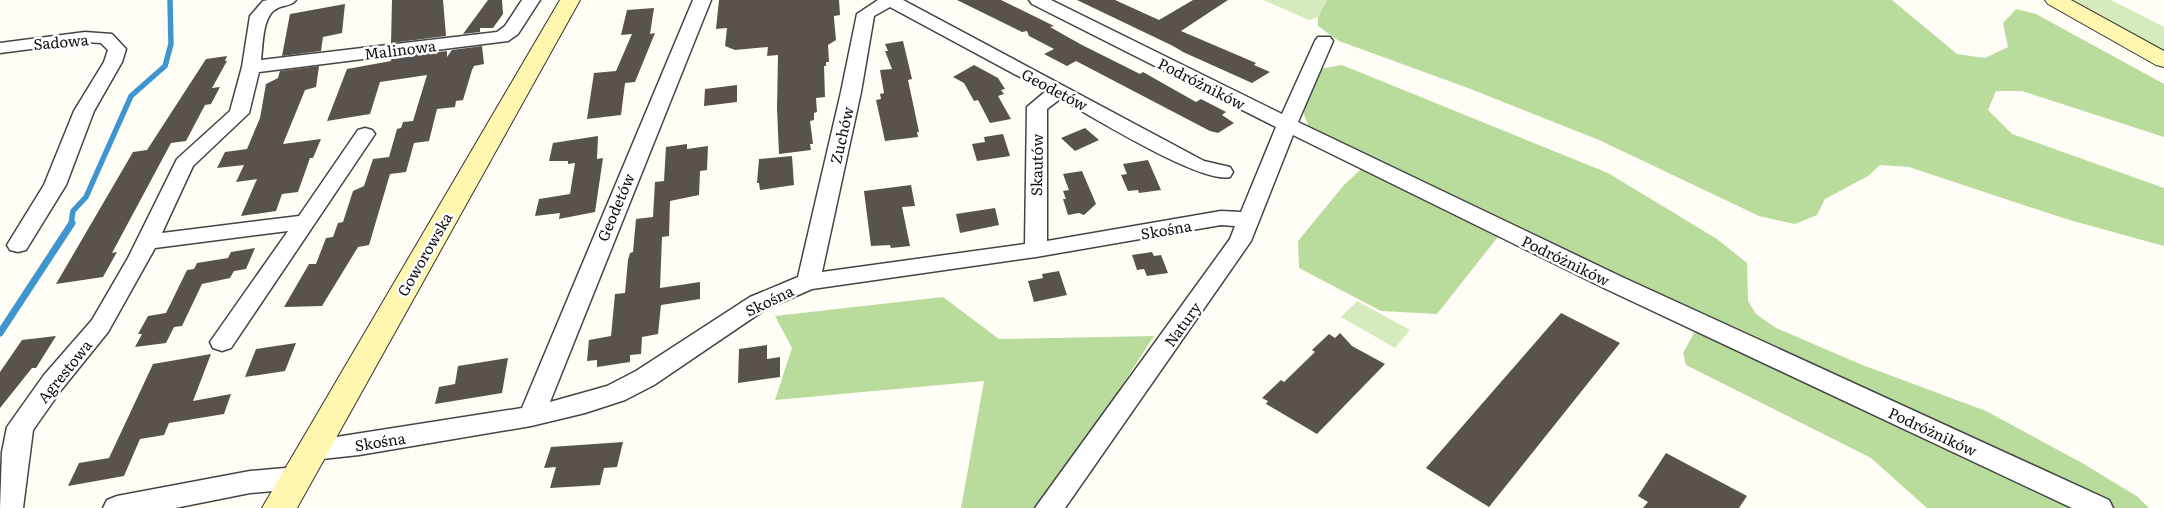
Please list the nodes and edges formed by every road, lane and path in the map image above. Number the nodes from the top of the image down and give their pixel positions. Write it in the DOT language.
graph roads {
  1 [pos="531,0"];
  2 [pos="570,0"];
  3 [pos="702,0"];
  4 [pos="890,0"];
  5 [pos="1038,0"];
  6 [pos="2055,0"];
  7 [pos="282,1"];
  8 [pos="1324,41"];
  9 [pos="0,48"];
  10 [pos="2161,58"];
  11 [pos="251,67"];
  12 [pos="1059,91"];
  13 [pos="1287,125"];
  14 [pos="365,134"];
  15 [pos="1223,172"];
  16 [pos="1247,220"];
  17 [pos="306,222"];
  18 [pos="147,242"];
  19 [pos="18,246"];
  20 [pos="1036,250"];
  21 [pos="808,282"];
  22 [pos="222,342"];
  23 [pos="531,416"];
  24 [pos="313,449"];
  25 [pos="296,478"];
  26 [pos="9,508"];
  27 [pos="117,508"];
  28 [pos="279,508"];
  29 [pos="1049,508"];
  30 [pos="2099,508"];
  1 -- 11 [label="street, Malinowa"];
  2 -- 24 [label="street, Goworowska"];
  3 -- 23 [label="street, Geodetów"];
  4 -- 12 [label="street, Geodetów"];
  4 -- 21 [label="street, Zuchów"];
  5 -- 13 [label="street, Podróżników"];
  6 -- 10 [label="street"];
  7 -- 11 [label="street, Agrestowa"];
  8 -- 13 [label="street, Natury"];
  9 -- 19 [label="street, Sadowa"];
  11 -- 18 [label="street, Agrestowa"];
  12 -- 15 [label="street, Geodetów"];
  12 -- 20 [label="street, Skautów"];
  13 -- 16 [label="street, Natury"];
  13 -- 30 [label="street, Podróżników"];
  14 -- 17 [label="street"];
  16 -- 20 [label="street, Skośna"];
  16 -- 29 [label="street, Natury"];
  17 -- 18 [label="street"];
  17 -- 22 [label="street"];
  18 -- 26 [label="street, Agrestowa"];
  20 -- 21 [label="street, Skośna"];
  21 -- 23 [label="street, Skośna"];
  23 -- 24 [label="street, Skośna"];
  24 -- 25 [label="street, Goworowska"];
  25 -- 27 [label="street"];
  25 -- 28 [label="street, Goworowska"];
}
